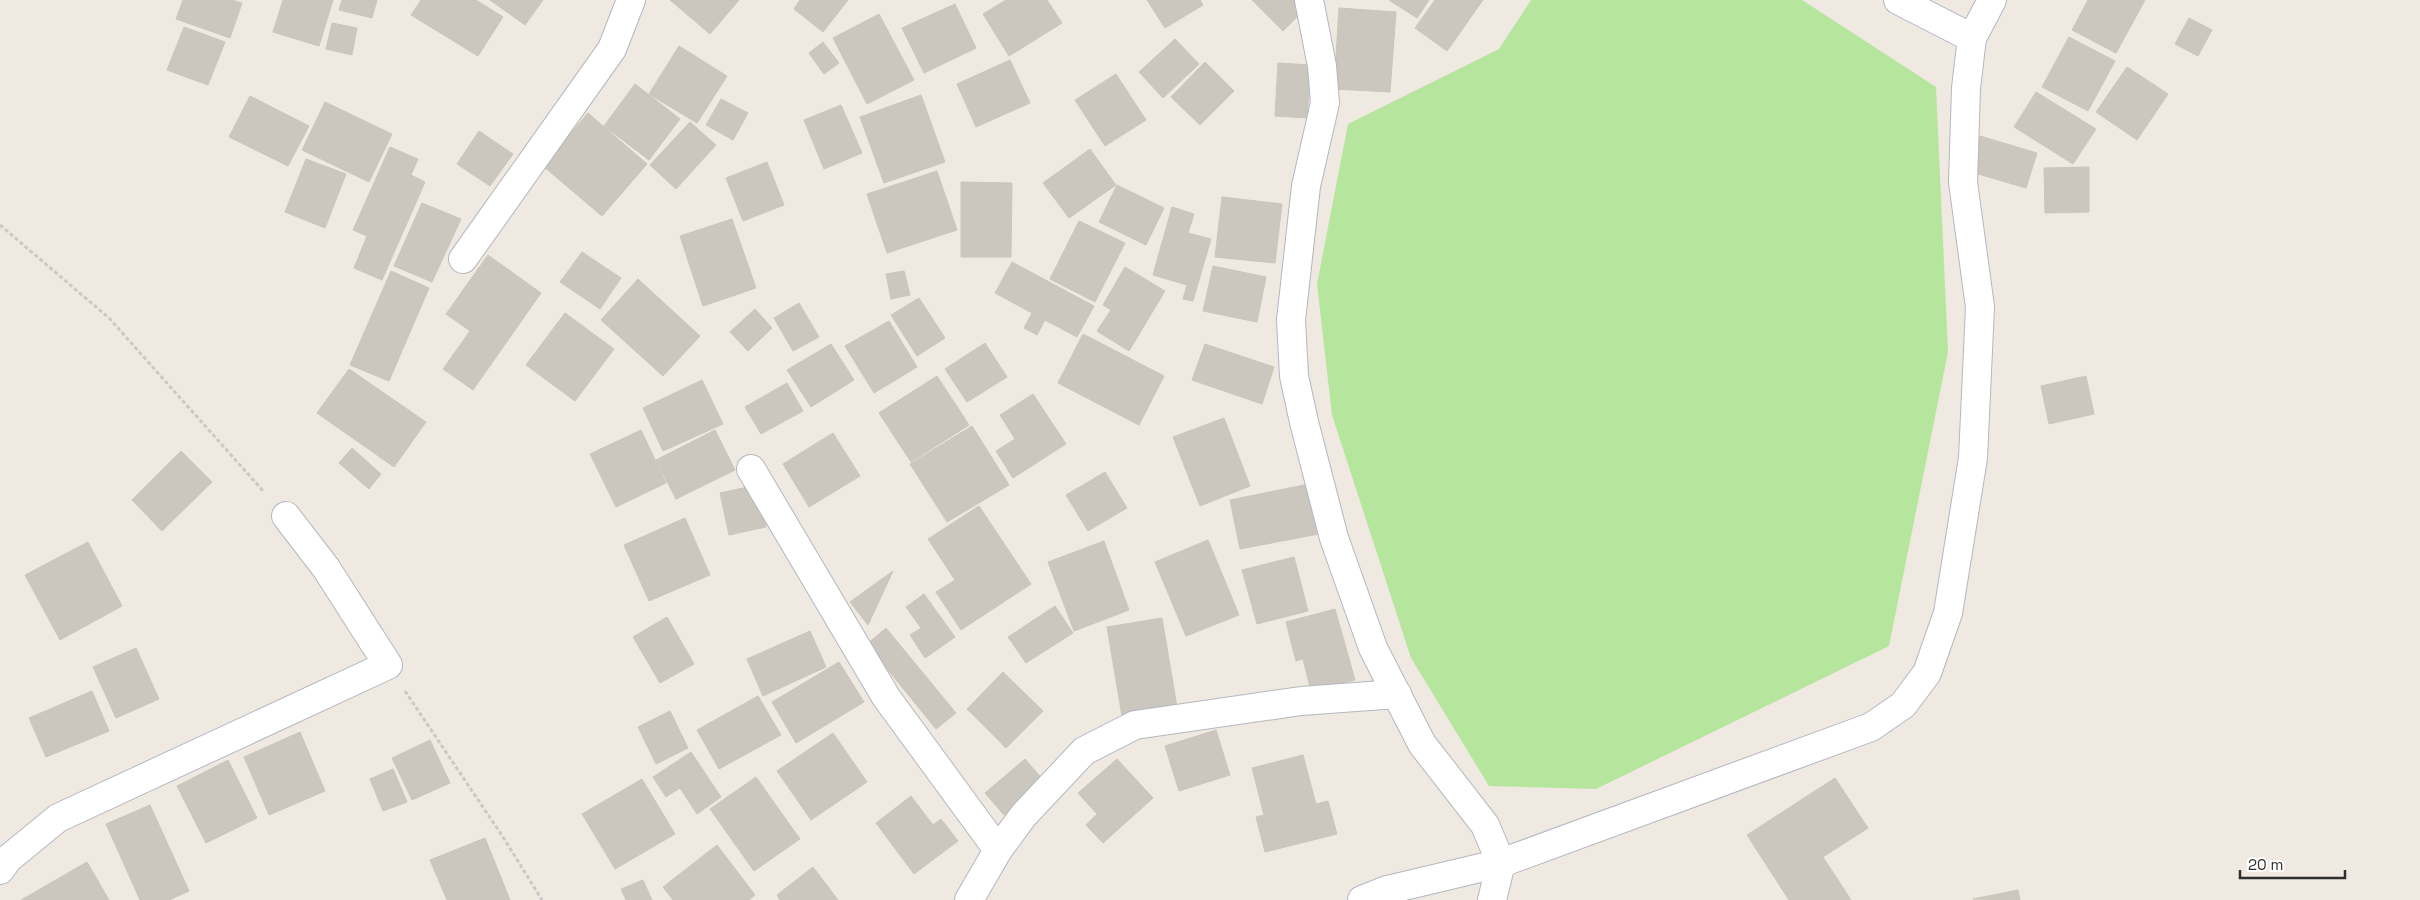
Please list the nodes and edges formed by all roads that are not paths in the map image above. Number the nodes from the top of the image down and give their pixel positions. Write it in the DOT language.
graph roads {
  1 [pos="631,0"];
  2 [pos="1309,0"];
  3 [pos="1898,0"];
  4 [pos="1992,0"];
  5 [pos="1972,38"];
  6 [pos="463,259"];
  7 [pos="751,469"];
  8 [pos="286,516"];
  9 [pos="1397,694"];
  10 [pos="998,850"];
  11 [pos="1501,863"];
  12 [pos="0,870"];
  13 [pos="969,900"];
  14 [pos="1362,900"];
  15 [pos="1492,900"];
  1 -- 6 [label="street"];
  2 -- 9 [label="street"];
  3 -- 5 [label="street"];
  4 -- 5 [label="street"];
  5 -- 11 [label="street"];
  7 -- 10 [label="street"];
  8 -- 12 [label="street"];
  9 -- 10 [label="street"];
  9 -- 11 [label="street"];
  10 -- 13 [label="street"];
  11 -- 14 [label="street"];
  11 -- 15 [label="street"];
}
